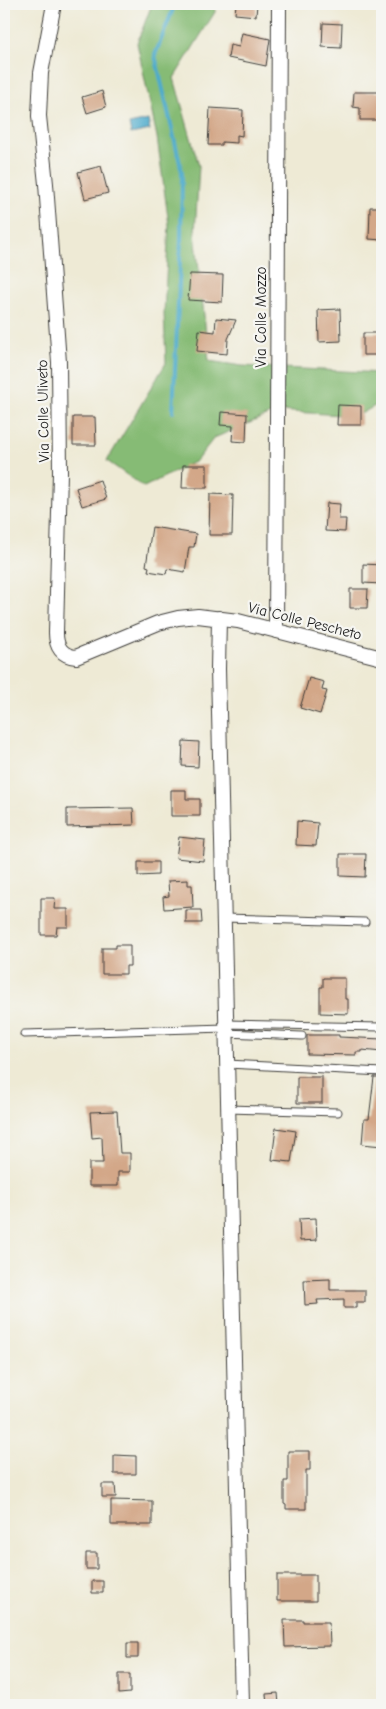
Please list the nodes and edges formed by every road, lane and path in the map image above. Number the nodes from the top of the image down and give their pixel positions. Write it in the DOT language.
graph roads {
  1 [pos="54,4"];
  2 [pos="279,4"];
  3 [pos="219,618"];
  4 [pos="276,631"];
  5 [pos="382,658"];
  6 [pos="223,918"];
  7 [pos="365,922"];
  8 [pos="382,1027"];
  9 [pos="226,1028"];
  10 [pos="24,1034"];
  11 [pos="302,1036"];
  12 [pos="227,1064"];
  13 [pos="382,1072"];
  14 [pos="228,1109"];
  15 [pos="338,1112"];
  16 [pos="242,1705"];
  1 -- 3 [label="street, Via Colle Uliveto"];
  2 -- 4 [label="street, Via Colle Mozzo"];
  3 -- 4 [label="street, Via Colle Pescheto"];
  3 -- 6 [label="street"];
  4 -- 5 [label="street, Via Colle Pescheto"];
  6 -- 7 [label="lane"];
  6 -- 9 [label="street"];
  8 -- 9 [label="lane"];
  9 -- 10 [label="lane"];
  9 -- 11 [label="lane"];
  9 -- 12 [label="street"];
  12 -- 13 [label="lane"];
  12 -- 14 [label="street"];
  14 -- 15 [label="lane"];
  14 -- 16 [label="street"];
}
